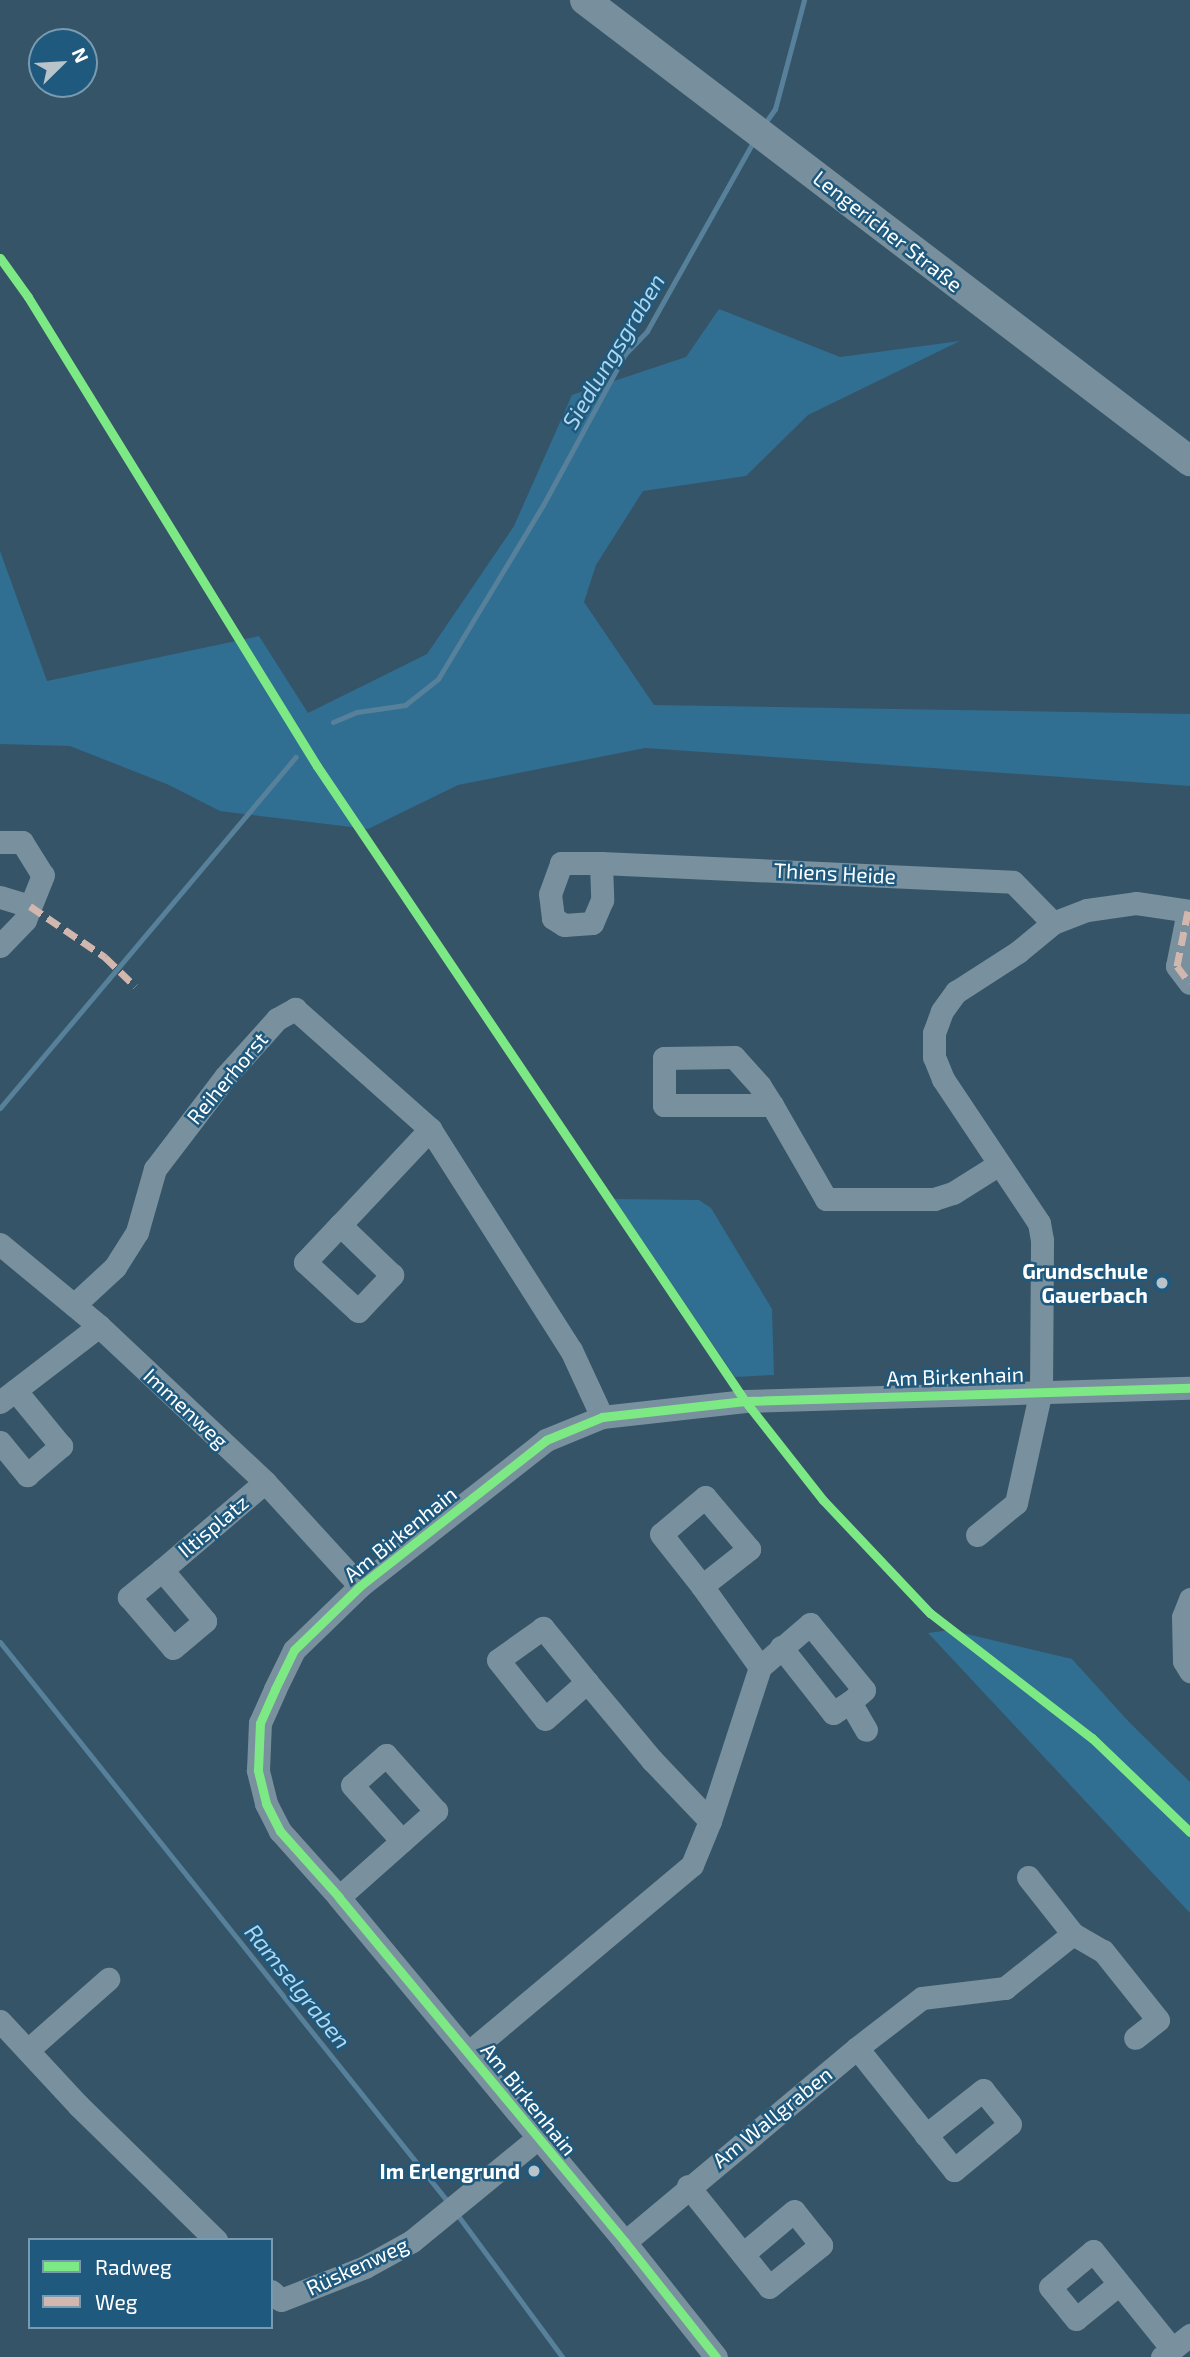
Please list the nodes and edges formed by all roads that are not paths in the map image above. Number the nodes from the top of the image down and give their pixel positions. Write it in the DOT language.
graph roads {
  1 [pos="585,0"];
  2 [pos="1190,461"];
  3 [pos="0,842"];
  4 [pos="601,863"];
  5 [pos="0,897"];
  6 [pos="30,906"];
  7 [pos="1189,911"];
  8 [pos="1053,923"];
  9 [pos="0,946"];
  10 [pos="1190,983"];
  11 [pos="772,1105"];
  12 [pos="430,1129"];
  13 [pos="999,1164"];
  14 [pos="340,1225"];
  15 [pos="0,1244"];
  16 [pos="74,1305"];
  17 [pos="99,1326"];
  18 [pos="1190,1388"];
  19 [pos="1041,1390"];
  20 [pos="7,1396"];
  21 [pos="602,1417"];
  22 [pos="0,1442"];
  23 [pos="265,1482"];
  24 [pos="976,1535"];
  25 [pos="162,1570"];
  26 [pos="360,1586"];
  27 [pos="702,1586"];
  28 [pos="1190,1599"];
  29 [pos="781,1647"];
  30 [pos="760,1667"];
  31 [pos="1190,1671"];
  32 [pos="587,1682"];
  33 [pos="850,1702"];
  34 [pos="866,1730"];
  35 [pos="710,1821"];
  36 [pos="402,1841"];
  37 [pos="1028,1877"];
  38 [pos="340,1897"];
  39 [pos="1073,1934"];
  40 [pos="108,1979"];
  41 [pos="0,2021"];
  42 [pos="1135,2038"];
  43 [pos="857,2048"];
  44 [pos="29,2049"];
  45 [pos="468,2053"];
  46 [pos="926,2135"];
  47 [pos="538,2138"];
  48 [pos="688,2186"];
  49 [pos="214,2238"];
  50 [pos="625,2242"];
  51 [pos="743,2254"];
  52 [pos="1119,2284"];
  53 [pos="273,2293"];
  54 [pos="1190,2334"];
  55 [pos="1167,2353"];
  56 [pos="716,2357"];
  1 -- 2 [label="main road, Lengericher Straße"];
  3 -- 6 [label="street"];
  4 -- 8 [label="street, Thiens Heide"];
  5 -- 6 [label="street"];
  6 -- 9 [label="street"];
  7 -- 8 [label="street"];
  7 -- 10 [label="street"];
  8 -- 13 [label="street"];
  11 -- 11 [label="street"];
  11 -- 13 [label="street"];
  12 -- 14 [label="street"];
  12 -- 16 [label="street, Reiherhorst"];
  12 -- 21 [label="street, Reiherhorst"];
  13 -- 19 [label="street"];
  15 -- 16 [label="street, Immenweg"];
  16 -- 17 [label="street, Immenweg"];
  17 -- 20 [label="street"];
  17 -- 23 [label="street, Immenweg"];
  18 -- 19 [label="street, Am Birkenhain"];
  19 -- 21 [label="street, Am Birkenhain"];
  19 -- 24 [label="street"];
  20 -- 22 [label="street"];
  21 -- 26 [label="street, Am Birkenhain"];
  23 -- 25 [label="street, Iltisplatz"];
  23 -- 26 [label="street, Immenweg"];
  26 -- 38 [label="street, Am Birkenhain"];
  27 -- 30 [label="street"];
  28 -- 31 [label="street"];
  29 -- 30 [label="street"];
  29 -- 33 [label="street"];
  29 -- 33 [label="street"];
  30 -- 35 [label="street"];
  32 -- 35 [label="street"];
  33 -- 34 [label="street"];
  35 -- 45 [label="street"];
  36 -- 38 [label="street"];
  37 -- 39 [label="street"];
  38 -- 45 [label="street, Am Birkenhain"];
  39 -- 42 [label="street"];
  39 -- 43 [label="street, Am Wallgraben"];
  40 -- 44 [label="street"];
  41 -- 44 [label="street"];
  43 -- 46 [label="street"];
  43 -- 48 [label="street, Am Wallgraben"];
  44 -- 49 [label="street"];
  45 -- 47 [label="street, Am Birkenhain"];
  47 -- 50 [label="street, Am Birkenhain"];
  47 -- 53 [label="street, Rüskenweg"];
  48 -- 50 [label="street, Am Wallgraben"];
  48 -- 51 [label="street"];
  50 -- 56 [label="street, Am Birkenhain"];
  52 -- 55 [label="street"];
  54 -- 55 [label="street"];
}
